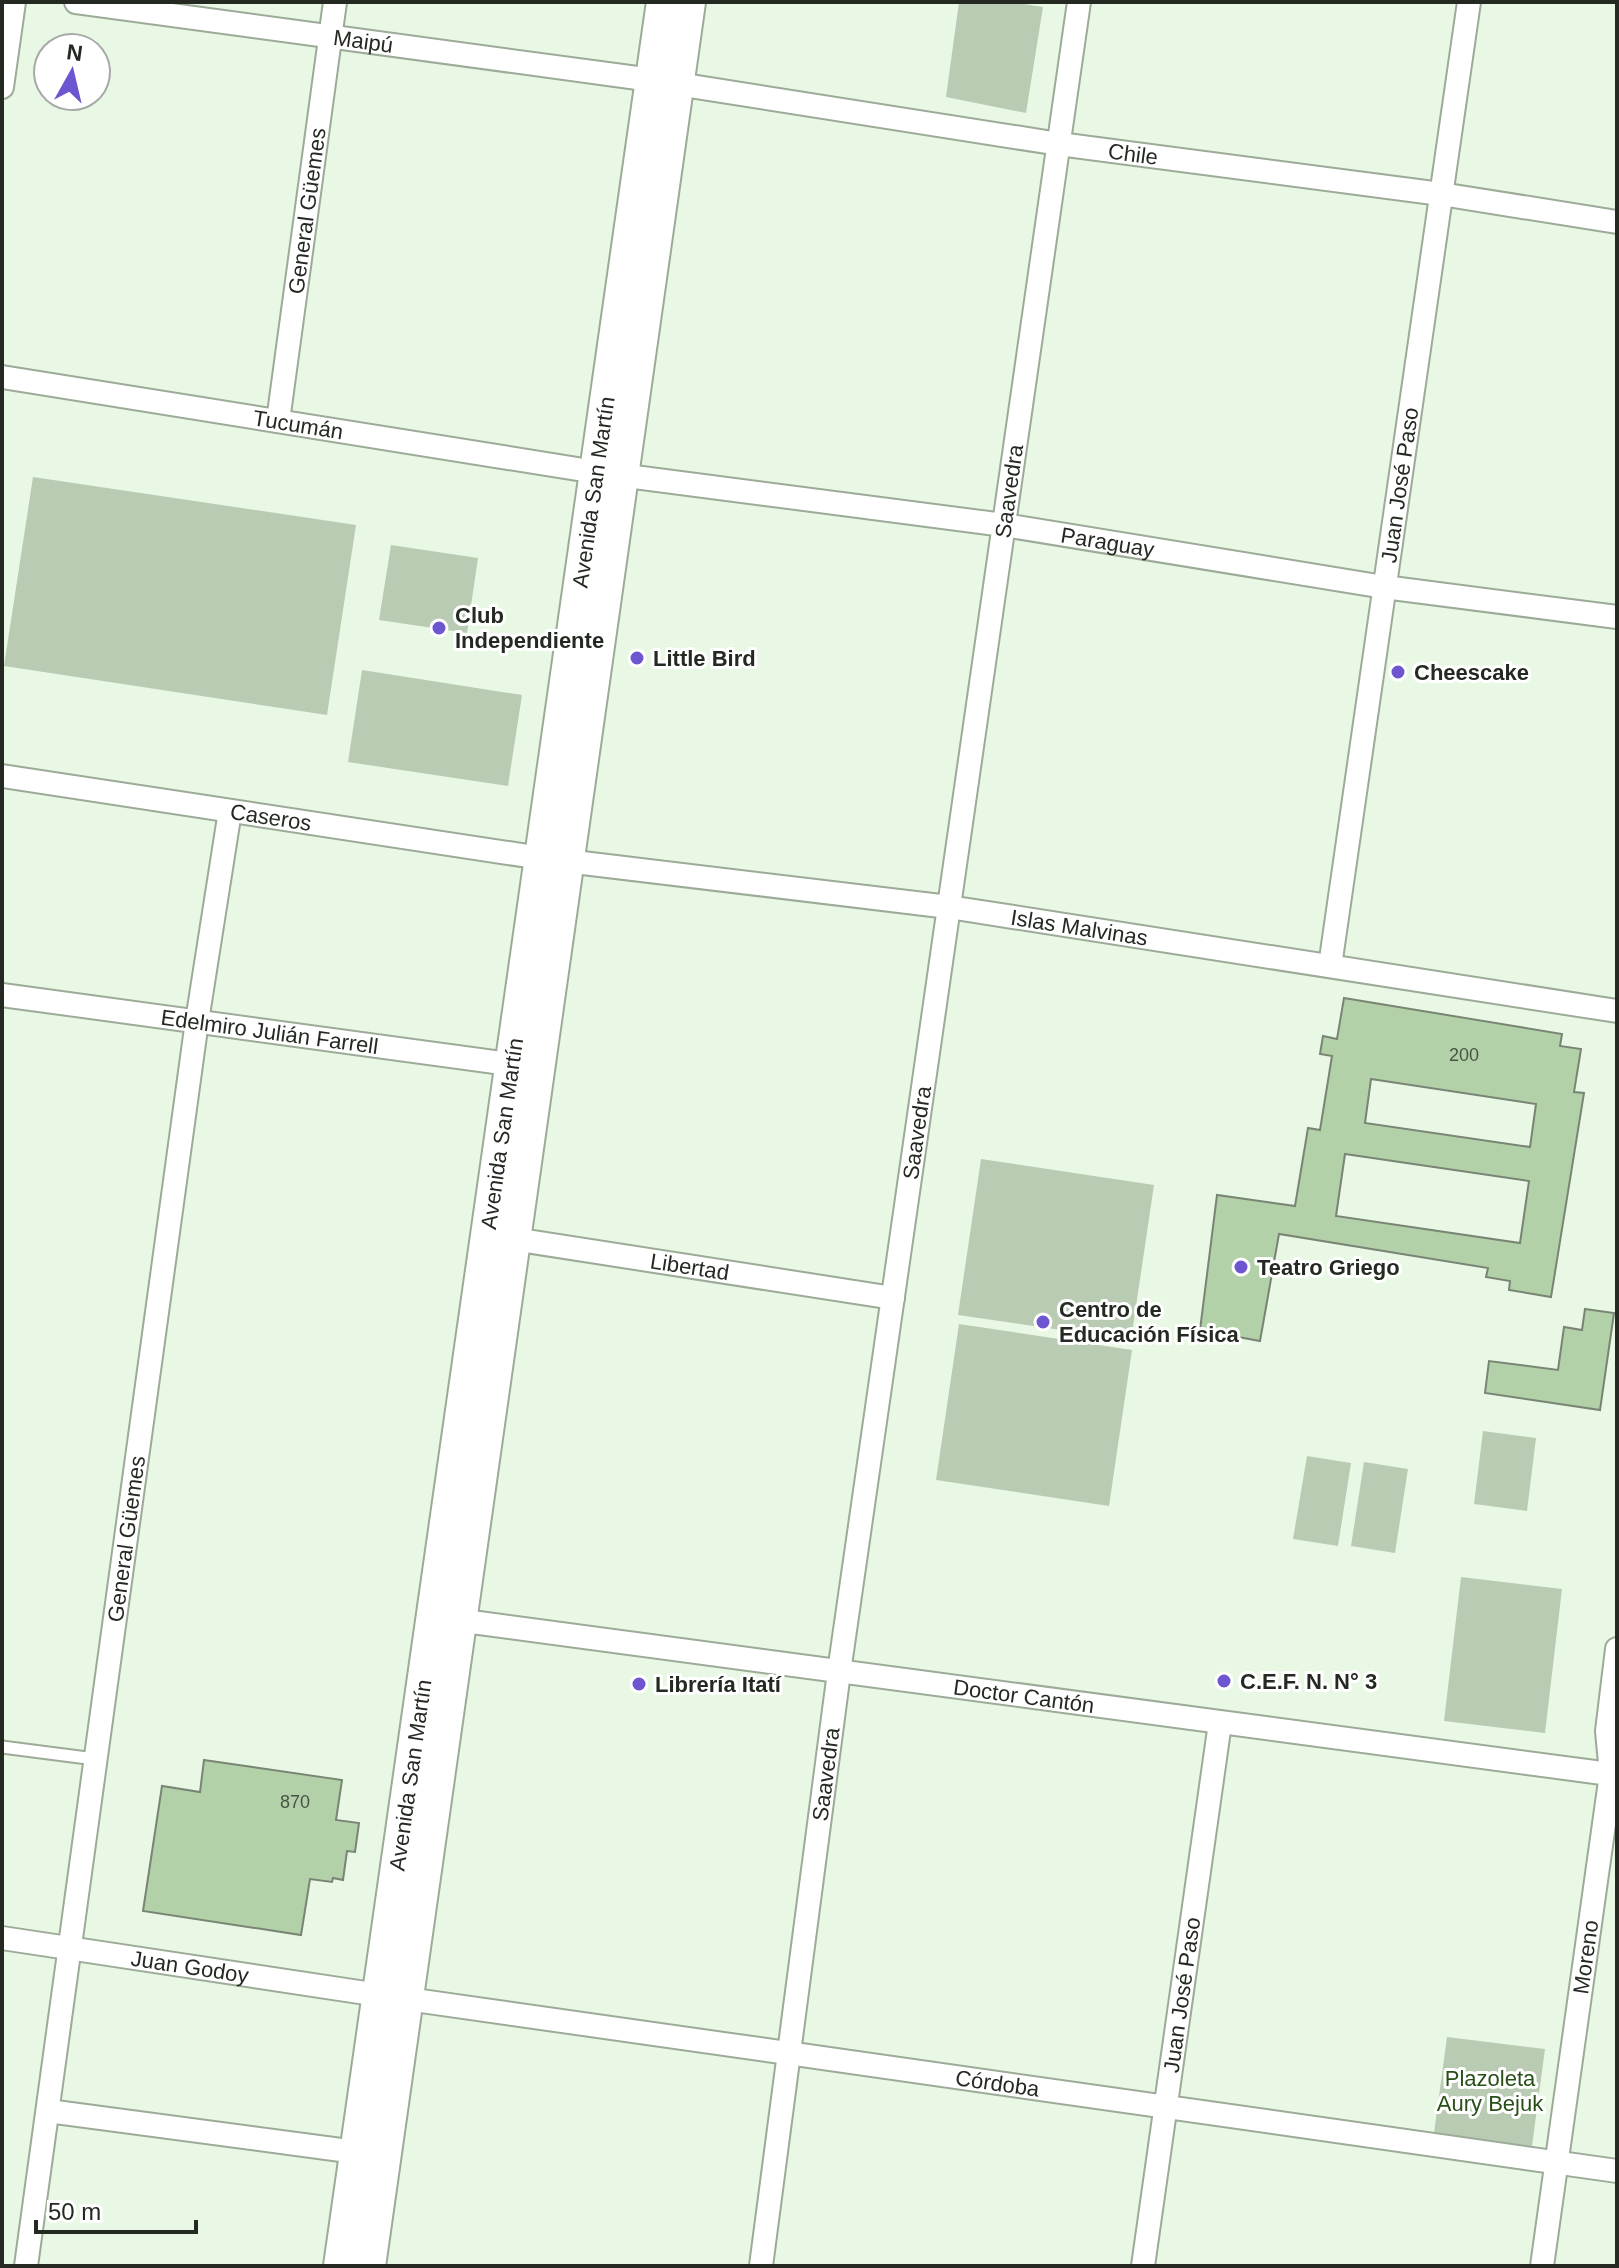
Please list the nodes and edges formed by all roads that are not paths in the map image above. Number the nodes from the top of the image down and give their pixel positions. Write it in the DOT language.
graph roads {
  1 [pos="14,2"];
  2 [pos="76,2"];
  3 [pos="335,2"];
  4 [pos="663,2"];
  5 [pos="689,2"];
  6 [pos="1079,2"];
  7 [pos="1469,2"];
  8 [pos="329,36"];
  9 [pos="665,82"];
  10 [pos="2,87"];
  11 [pos="1059,144"];
  12 [pos="1441,194"];
  13 [pos="1617,222"];
  14 [pos="2,377"];
  15 [pos="278,421"];
  16 [pos="609,473"];
  17 [pos="1004,525"];
  18 [pos="1384,587"];
  19 [pos="1617,617"];
  20 [pos="2,776"];
  21 [pos="230,811"];
  22 [pos="554,860"];
  23 [pos="949,907"];
  24 [pos="1330,966"];
  25 [pos="2,995"];
  26 [pos="1617,1011"];
  27 [pos="197,1021"];
  28 [pos="524,1066"];
  29 [pos="500,1237"];
  30 [pos="893,1298"];
  31 [pos="446,1619"];
  32 [pos="1617,1649"];
  33 [pos="839,1672"];
  34 [pos="1220,1723"];
  35 [pos="2,1747"];
  36 [pos="95,1759"];
  37 [pos="1614,1774"];
  38 [pos="2,1938"];
  39 [pos="69,1948"];
  40 [pos="393,1997"];
  41 [pos="789,2054"];
  42 [pos="1166,2107"];
  43 [pos="48,2111"];
  44 [pos="356,2152"];
  45 [pos="1556,2162"];
  46 [pos="1617,2171"];
  47 [pos="26,2266"];
  48 [pos="340,2266"];
  49 [pos="369,2266"];
  50 [pos="761,2266"];
  51 [pos="1143,2266"];
  52 [pos="1542,2266"];
  1 -- 10 [label="street"];
  2 -- 8 [label="street, Maipú"];
  3 -- 8 [label="street, General Güemes"];
  4 -- 9 [label="main road, Avenida San Martín"];
  5 -- 9 [label="main road, Avenida San Martín"];
  6 -- 11 [label="street, Saavedra"];
  7 -- 12 [label="street, Juan José Paso"];
  8 -- 9 [label="street, Maipú"];
  8 -- 15 [label="street, General Güemes"];
  9 -- 11 [label="street, Chile"];
  9 -- 16 [label="main road, Avenida San Martín"];
  11 -- 12 [label="street, Chile"];
  11 -- 17 [label="street, Saavedra"];
  12 -- 13 [label="street, Chile"];
  12 -- 18 [label="street, Juan José Paso"];
  14 -- 15 [label="street, Tucumán"];
  15 -- 16 [label="street, Tucumán"];
  16 -- 17 [label="street, Paraguay"];
  16 -- 22 [label="main road, Avenida San Martín"];
  17 -- 18 [label="street, Paraguay"];
  17 -- 23 [label="street, Saavedra"];
  18 -- 19 [label="street, Paraguay"];
  18 -- 24 [label="street, Juan José Paso"];
  20 -- 21 [label="street, Caseros"];
  21 -- 22 [label="street, Caseros"];
  21 -- 27 [label="street, General Güemes"];
  22 -- 23 [label="street, Islas Malvinas"];
  22 -- 28 [label="main road, Avenida San Martín"];
  23 -- 24 [label="street, Islas Malvinas"];
  23 -- 30 [label="street, Saavedra"];
  24 -- 26 [label="street, Islas Malvinas"];
  25 -- 27 [label="street, Edelmiro Julián Farrell"];
  27 -- 28 [label="street, Edelmiro Julián Farrell"];
  27 -- 36 [label="street, General Güemes"];
  28 -- 29 [label="main road, Avenida San Martín"];
  29 -- 30 [label="street, Libertad"];
  29 -- 31 [label="main road, Avenida San Martín"];
  30 -- 33 [label="street, Saavedra"];
  31 -- 33 [label="street, Doctor Cantón"];
  31 -- 40 [label="main road, Avenida San Martín"];
  32 -- 37 [label="street, Moreno"];
  33 -- 34 [label="street, Doctor Cantón"];
  33 -- 41 [label="street, Saavedra"];
  34 -- 37 [label="street, Doctor Cantón"];
  34 -- 42 [label="street, Juan José Paso"];
  35 -- 36 [label="lane"];
  36 -- 39 [label="street, General Güemes"];
  37 -- 45 [label="street, Moreno"];
  38 -- 39 [label="street, Juan Godoy"];
  39 -- 40 [label="street, Juan Godoy"];
  39 -- 43 [label="street, General Güemes"];
  40 -- 41 [label="street, Córdoba"];
  40 -- 44 [label="main road, Avenida San Martín"];
  40 -- 49 [label="main road, Avenida San Martín"];
  41 -- 42 [label="street, Córdoba"];
  41 -- 50 [label="street, Saavedra"];
  42 -- 45 [label="street, Córdoba"];
  42 -- 51 [label="street, Juan José Paso"];
  43 -- 44 [label="street"];
  43 -- 47 [label="street, General Güemes"];
  44 -- 48 [label="main road, Avenida San Martín"];
  45 -- 46 [label="street, Córdoba"];
  45 -- 52 [label="street, Moreno"];
}
